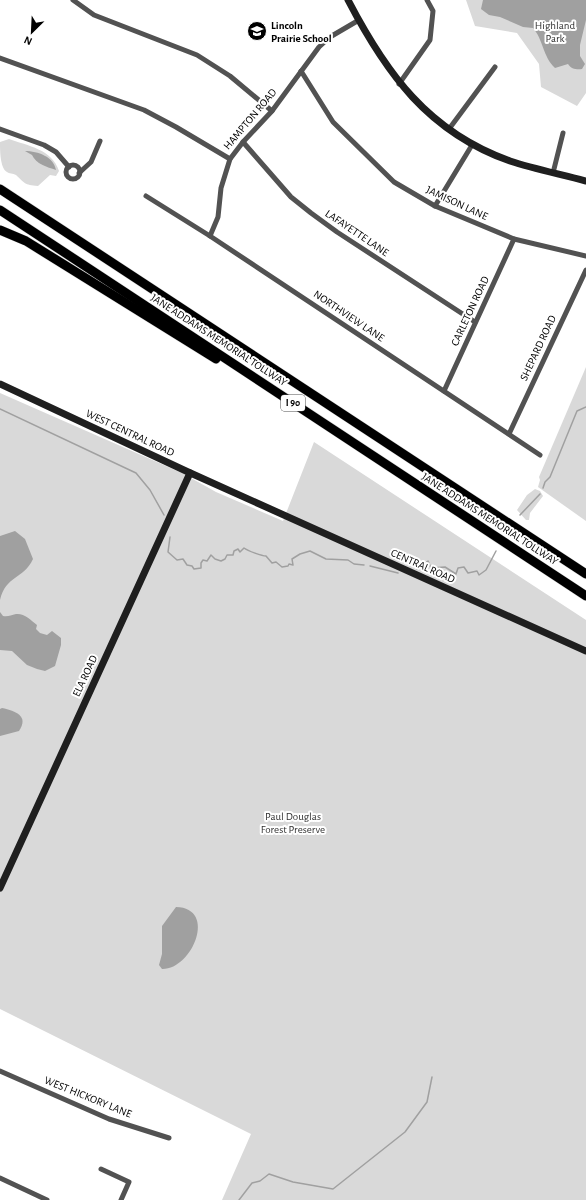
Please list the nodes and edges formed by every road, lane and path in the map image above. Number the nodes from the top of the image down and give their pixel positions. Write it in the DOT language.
graph roads {
  1 [pos="73,0"];
  2 [pos="348,0"];
  3 [pos="427,0"];
  4 [pos="359,20"];
  5 [pos="0,58"];
  6 [pos="495,67"];
  7 [pos="301,71"];
  8 [pos="399,84"];
  9 [pos="272,111"];
  10 [pos="0,129"];
  11 [pos="449,129"];
  12 [pos="563,133"];
  13 [pos="100,141"];
  14 [pos="243,142"];
  15 [pos="472,144"];
  16 [pos="230,159"];
  17 [pos="69,167"];
  18 [pos="79,173"];
  19 [pos="554,173"];
  20 [pos="586,181"];
  21 [pos="0,189"];
  22 [pos="146,196"];
  23 [pos="435,206"];
  24 [pos="0,210"];
  25 [pos="0,230"];
  26 [pos="210,236"];
  27 [pos="514,239"];
  28 [pos="586,256"];
  29 [pos="586,270"];
  30 [pos="475,322"];
  31 [pos="0,384"];
  32 [pos="444,391"];
  33 [pos="300,408"];
  34 [pos="509,434"];
  35 [pos="540,455"];
  36 [pos="190,473"];
  37 [pos="252,500"];
  38 [pos="586,574"];
  39 [pos="586,596"];
  40 [pos="586,651"];
  41 [pos="0,888"];
  42 [pos="0,1071"];
  43 [pos="169,1138"];
  44 [pos="101,1169"];
  45 [pos="0,1178"];
  46 [pos="48,1200"];
  47 [pos="121,1200"];
  1 -- 9 [label="street"];
  2 -- 4 [label="street"];
  3 -- 8 [label="street"];
  4 -- 7 [label="street, HAMPTON ROAD"];
  4 -- 8 [label="street"];
  5 -- 16 [label="street"];
  6 -- 11 [label="street"];
  7 -- 9 [label="street, HAMPTON ROAD"];
  7 -- 23 [label="street, JAMISON LANE"];
  8 -- 11 [label="street"];
  9 -- 14 [label="street, HAMPTON ROAD"];
  10 -- 17 [label="street"];
  11 -- 15 [label="street"];
  12 -- 19 [label="street"];
  13 -- 18 [label="street"];
  14 -- 16 [label="street, HAMPTON ROAD"];
  14 -- 30 [label="street, LAFAYETTE LANE"];
  15 -- 19 [label="street"];
  15 -- 23 [label="street"];
  16 -- 26 [label="street, HAMPTON ROAD"];
  17 -- 18 [label="street"];
  17 -- 18 [label="street"];
  19 -- 20 [label="street"];
  21 -- 38 [label="highway, JANE ADDAMS MEMORIAL TOLLWAY / I 90"];
  22 -- 26 [label="street, NORTHVIEW LANE"];
  23 -- 27 [label="street, JAMISON LANE"];
  24 -- 33 [label="highway, JANE ADDAMS MEMORIAL TOLLWAY / I 90"];
  25 -- 33 [label="highway"];
  26 -- 32 [label="street, NORTHVIEW LANE"];
  27 -- 28 [label="street, JAMISON LANE"];
  27 -- 30 [label="street, CARLETON ROAD"];
  29 -- 34 [label="street, SHEPARD ROAD"];
  30 -- 32 [label="street, CARLETON ROAD"];
  31 -- 36 [label="street, WEST CENTRAL ROAD"];
  32 -- 34 [label="street, NORTHVIEW LANE"];
  33 -- 39 [label="highway, JANE ADDAMS MEMORIAL TOLLWAY / I 90"];
  34 -- 35 [label="street, NORTHVIEW LANE"];
  36 -- 37 [label="street, WEST CENTRAL ROAD"];
  36 -- 41 [label="street, ELA ROAD"];
  37 -- 40 [label="street, CENTRAL ROAD"];
  42 -- 43 [label="street, WEST HICKORY LANE"];
  44 -- 47 [label="street"];
  45 -- 46 [label="street"];
}
